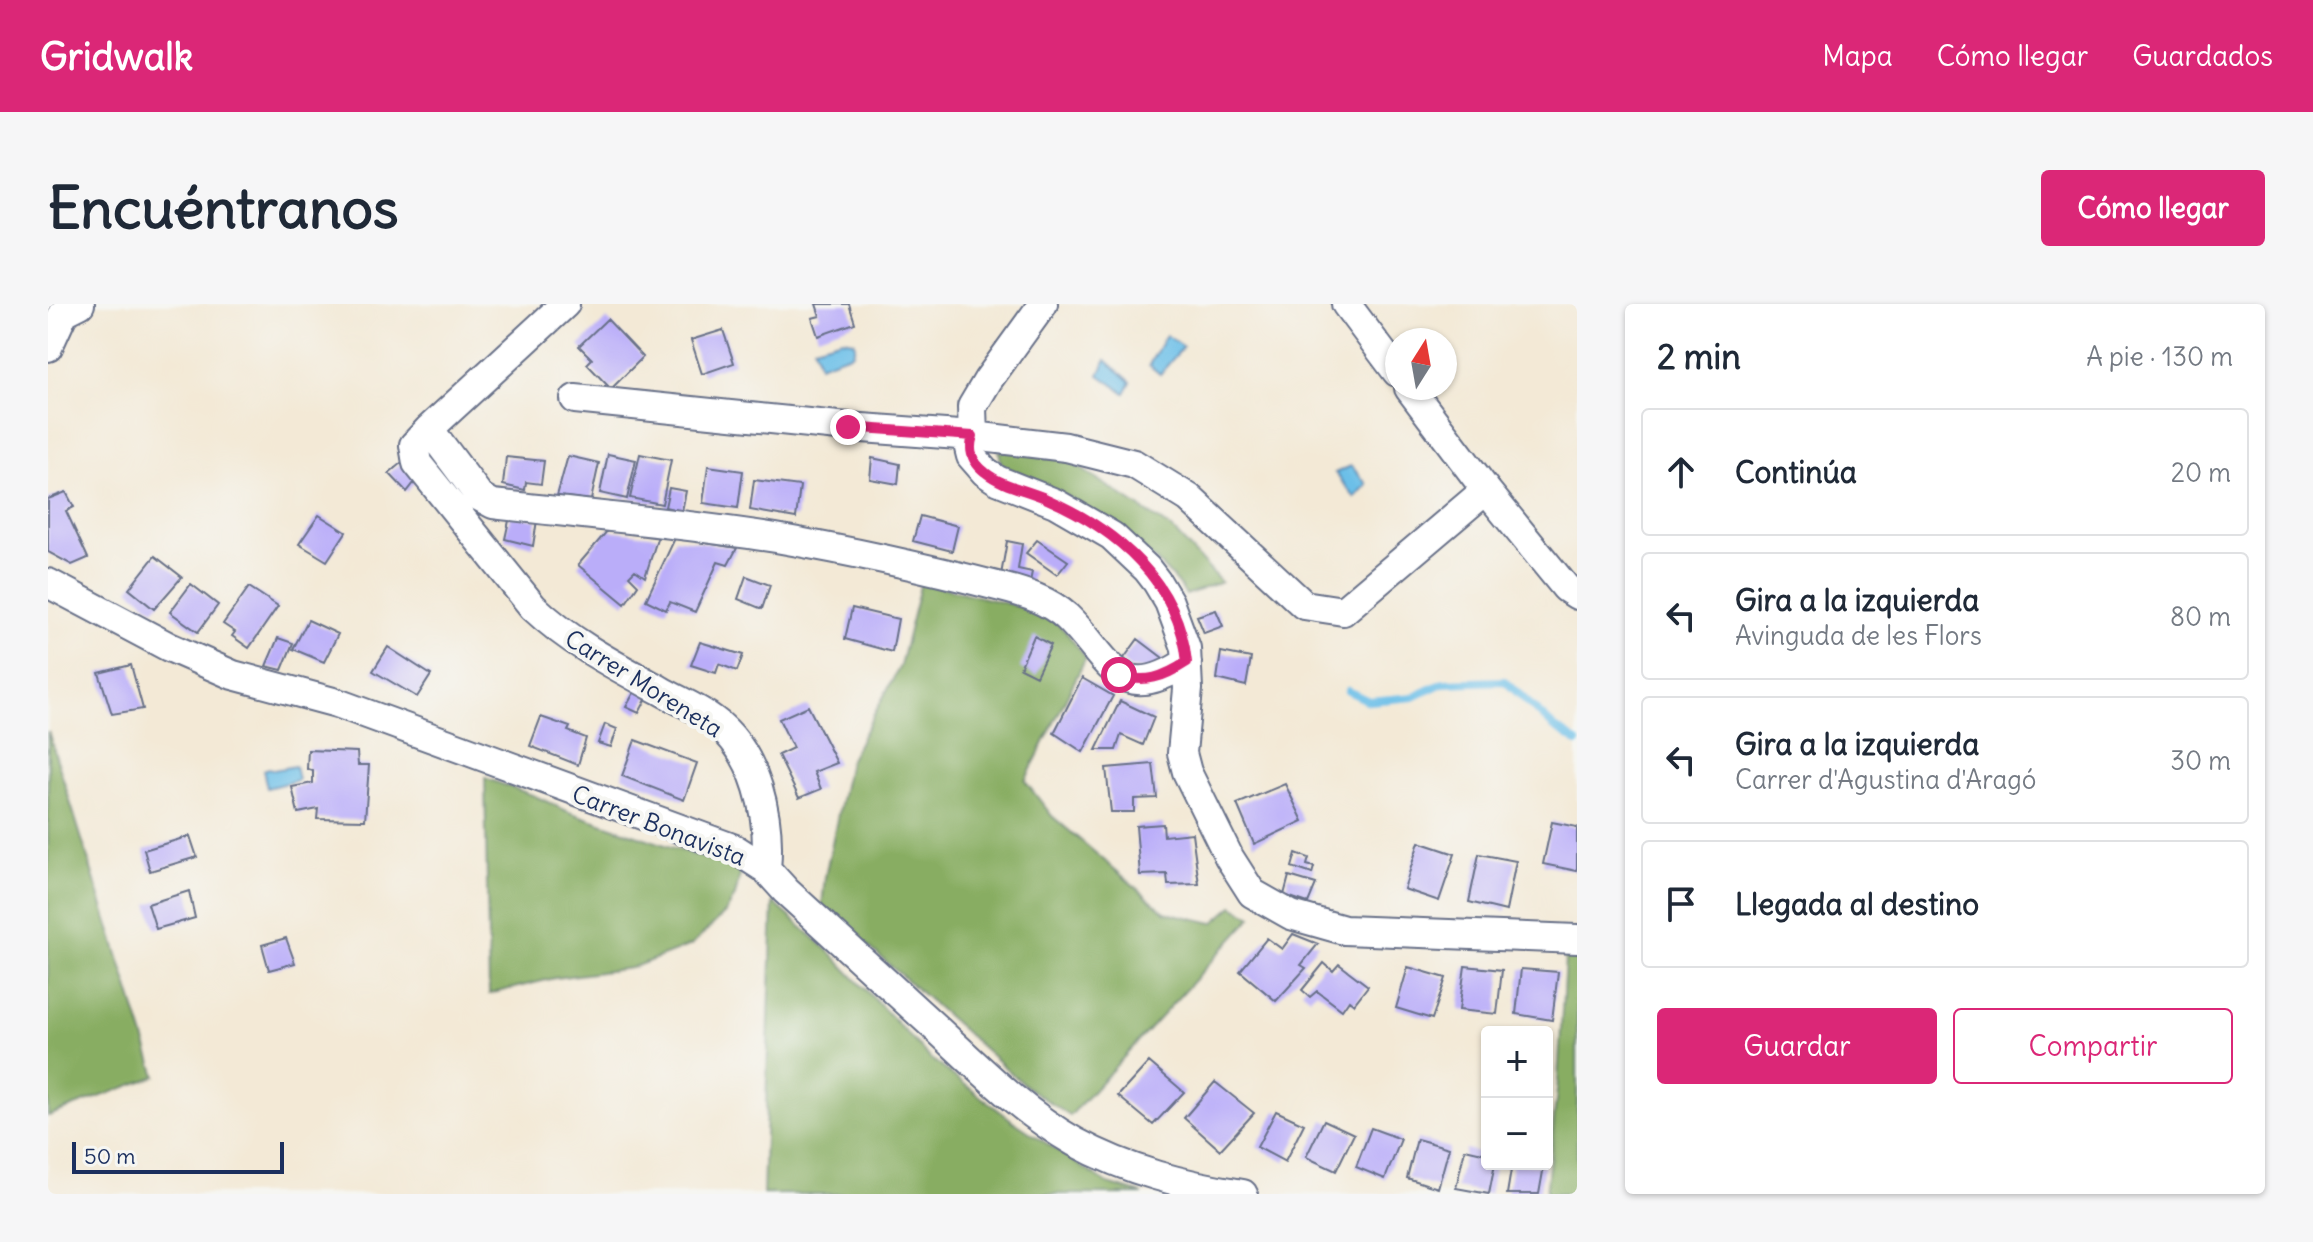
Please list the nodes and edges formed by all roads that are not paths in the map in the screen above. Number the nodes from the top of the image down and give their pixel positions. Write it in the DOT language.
graph roads {
  1 [pos="80,304"];
  2 [pos="565,304"];
  3 [pos="1043,304"];
  4 [pos="1346,304"];
  5 [pos="48,347"];
  6 [pos="1385,356"];
  7 [pos="575,399"];
  8 [pos="1418,400"];
  9 [pos="973,436"];
  10 [pos="421,437"];
  11 [pos="1486,490"];
  12 [pos="48,583"];
  13 [pos="1577,595"];
  14 [pos="1187,662"];
  15 [pos="766,869"];
  16 [pos="1577,939"];
  17 [pos="1243,1194"];
  1 -- 5 [label="street"];
  2 -- 10 [label="street"];
  3 -- 9 [label="street"];
  4 -- 6 [label="street"];
  7 -- 9 [label="street"];
  8 -- 11 [label="street"];
  9 -- 11 [label="street"];
  9 -- 14 [label="street"];
  10 -- 14 [label="street"];
  10 -- 15 [label="street, Carrer Moreneta"];
  11 -- 13 [label="street"];
  12 -- 15 [label="street, Carrer Bonavista"];
  14 -- 16 [label="street"];
  15 -- 17 [label="street, Carrer Bonavista"];
}
